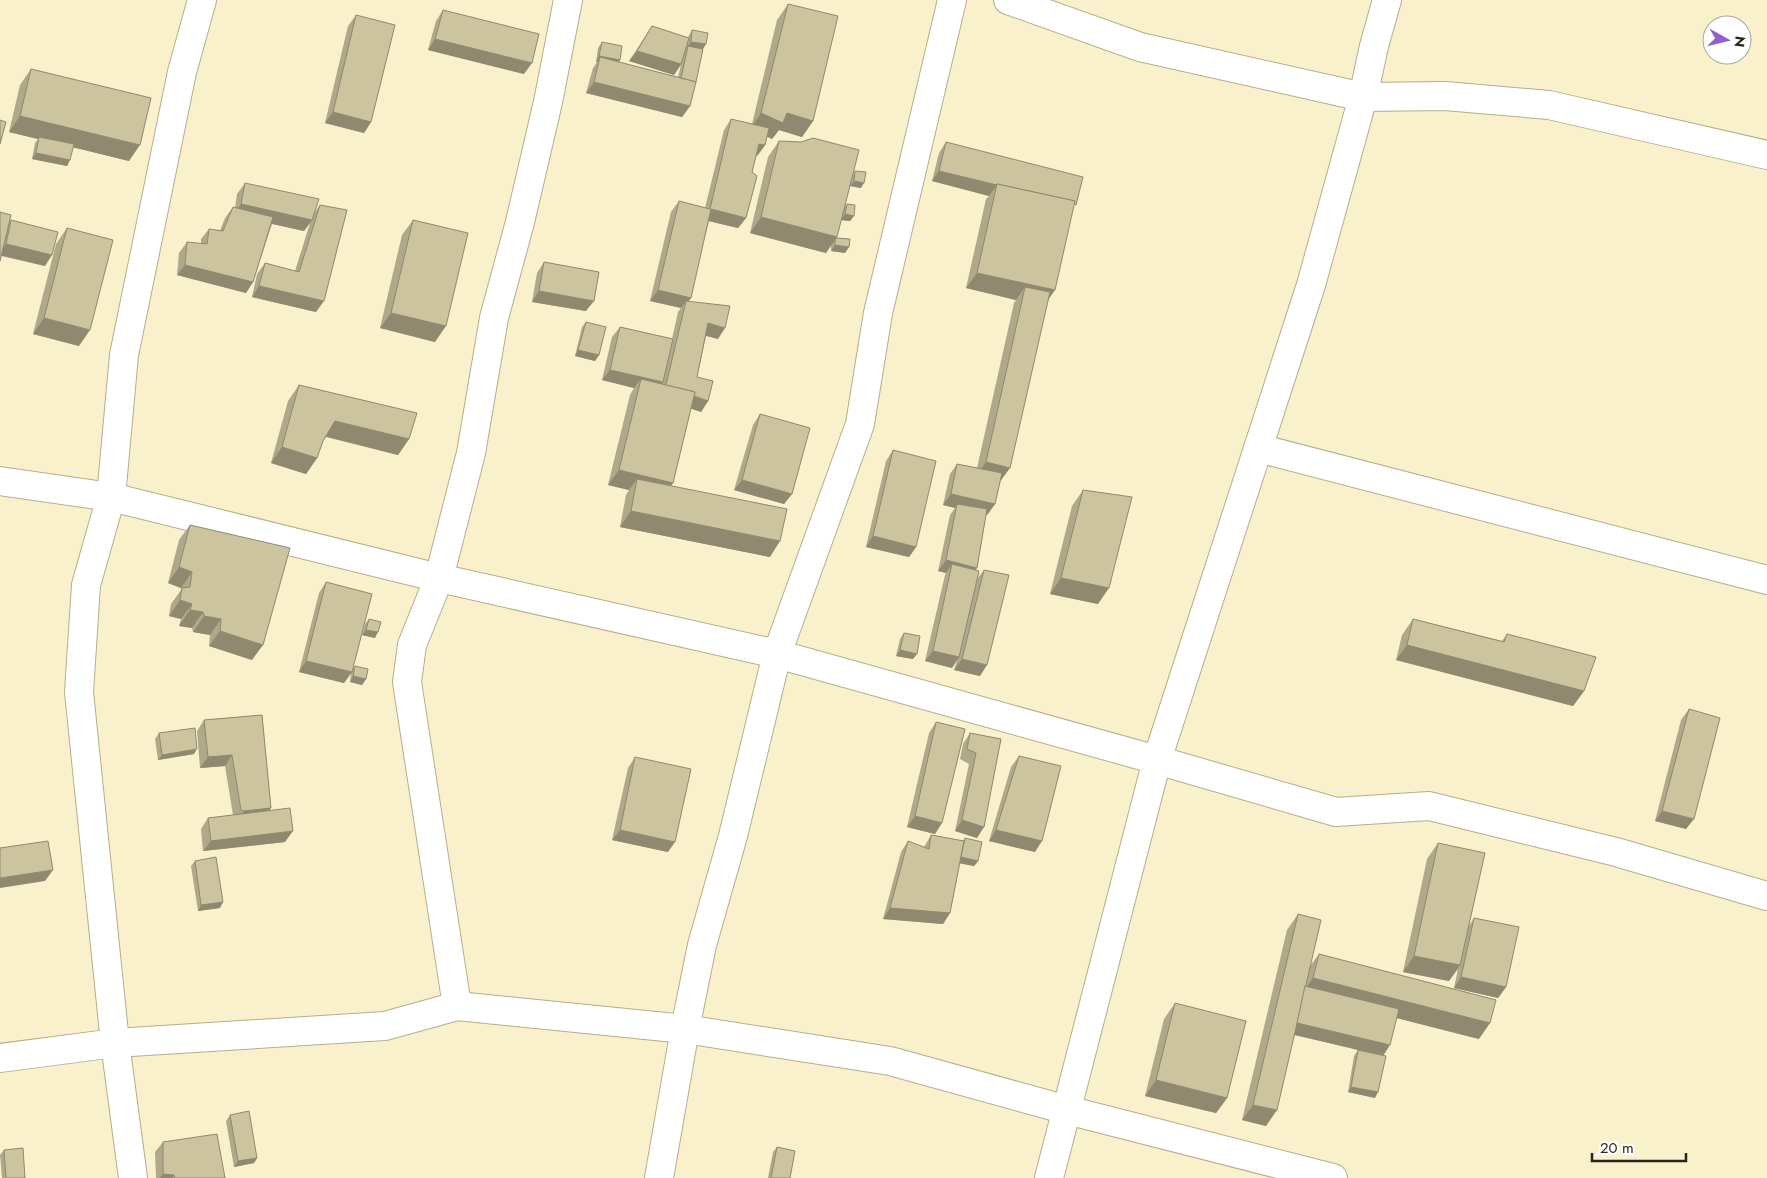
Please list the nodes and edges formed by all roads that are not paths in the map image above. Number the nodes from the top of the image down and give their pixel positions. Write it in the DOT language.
graph roads {
  1 [pos="202,0"];
  2 [pos="568,0"];
  3 [pos="952,0"];
  4 [pos="1008,0"];
  5 [pos="1387,0"];
  6 [pos="1363,97"];
  7 [pos="1767,155"];
  8 [pos="1258,448"];
  9 [pos="0,481"];
  10 [pos="111,497"];
  11 [pos="439,578"];
  12 [pos="1767,580"];
  13 [pos="777,654"];
  14 [pos="1157,760"];
  15 [pos="1767,896"];
  16 [pos="457,1006"];
  17 [pos="685,1029"];
  18 [pos="115,1043"];
  19 [pos="0,1058"];
  20 [pos="1067,1110"];
  21 [pos="133,1178"];
  22 [pos="659,1178"];
  23 [pos="1049,1178"];
  24 [pos="1333,1178"];
  1 -- 10 [label="street"];
  2 -- 11 [label="street"];
  3 -- 13 [label="street"];
  4 -- 6 [label="street"];
  5 -- 6 [label="street"];
  6 -- 7 [label="street"];
  6 -- 8 [label="street"];
  8 -- 12 [label="street"];
  8 -- 14 [label="street"];
  9 -- 10 [label="street"];
  10 -- 11 [label="street"];
  10 -- 18 [label="street"];
  11 -- 13 [label="street"];
  11 -- 16 [label="street"];
  13 -- 14 [label="street"];
  13 -- 17 [label="street"];
  14 -- 15 [label="street"];
  14 -- 20 [label="street"];
  16 -- 17 [label="street"];
  16 -- 18 [label="street"];
  17 -- 20 [label="street"];
  17 -- 22 [label="street"];
  18 -- 19 [label="street"];
  18 -- 21 [label="street"];
  20 -- 23 [label="street"];
  20 -- 24 [label="street"];
}
